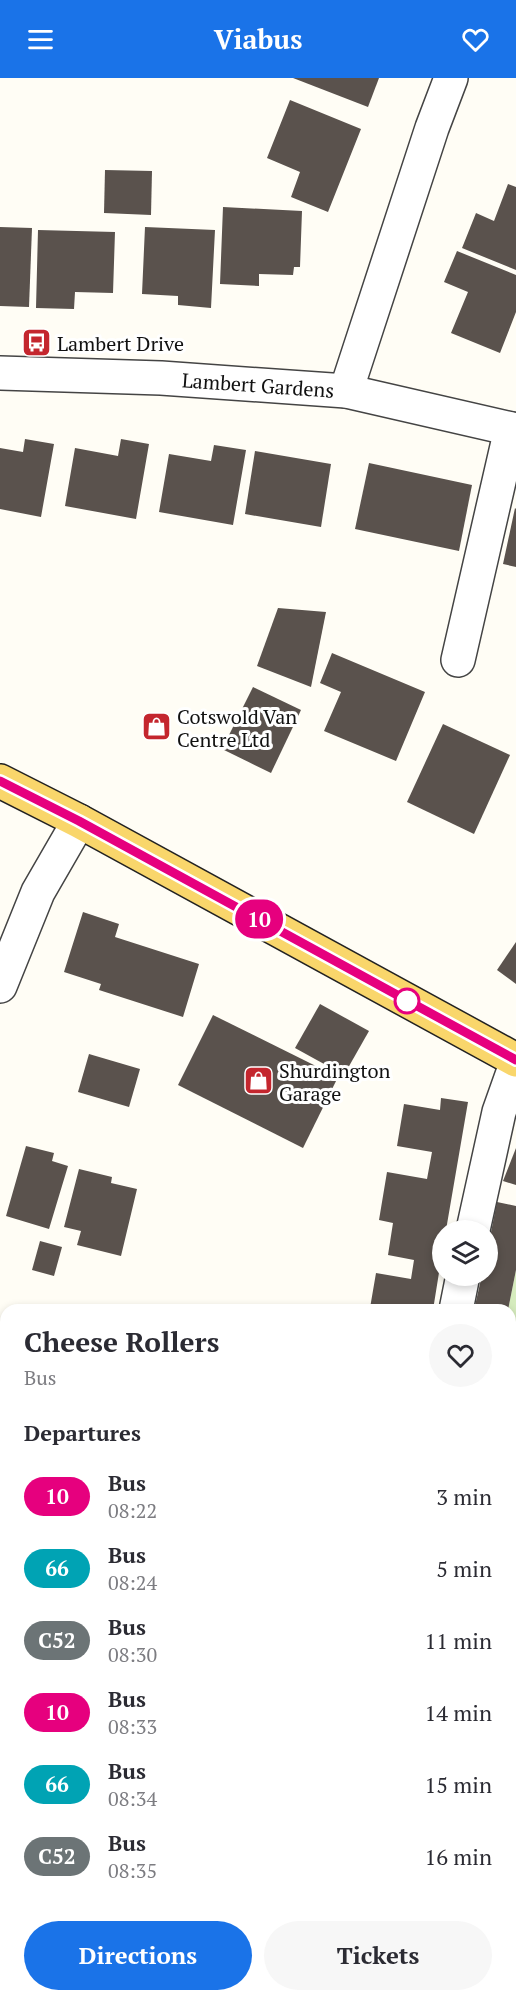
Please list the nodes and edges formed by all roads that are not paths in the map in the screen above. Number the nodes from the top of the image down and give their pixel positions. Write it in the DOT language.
graph roads {
  1 [pos="451,78"];
  2 [pos="0,373"];
  3 [pos="346,391"];
  4 [pos="514,429"];
  5 [pos="458,660"];
  6 [pos="0,782"];
  7 [pos="79,821"];
  8 [pos="0,987"];
  9 [pos="516,1062"];
  10 [pos="475,1220"];
  11 [pos="461,1286"];
  12 [pos="457,1304"];
  1 -- 3 [label="street"];
  2 -- 3 [label="street, Lambert Gardens"];
  3 -- 4 [label="street, Lambert Gardens"];
  4 -- 5 [label="street, Lambert Gardens"];
  6 -- 7 [label="main road"];
  7 -- 8 [label="street"];
  7 -- 9 [label="main road"];
  9 -- 10 [label="street"];
  11 -- 12 [label="street"];
}
